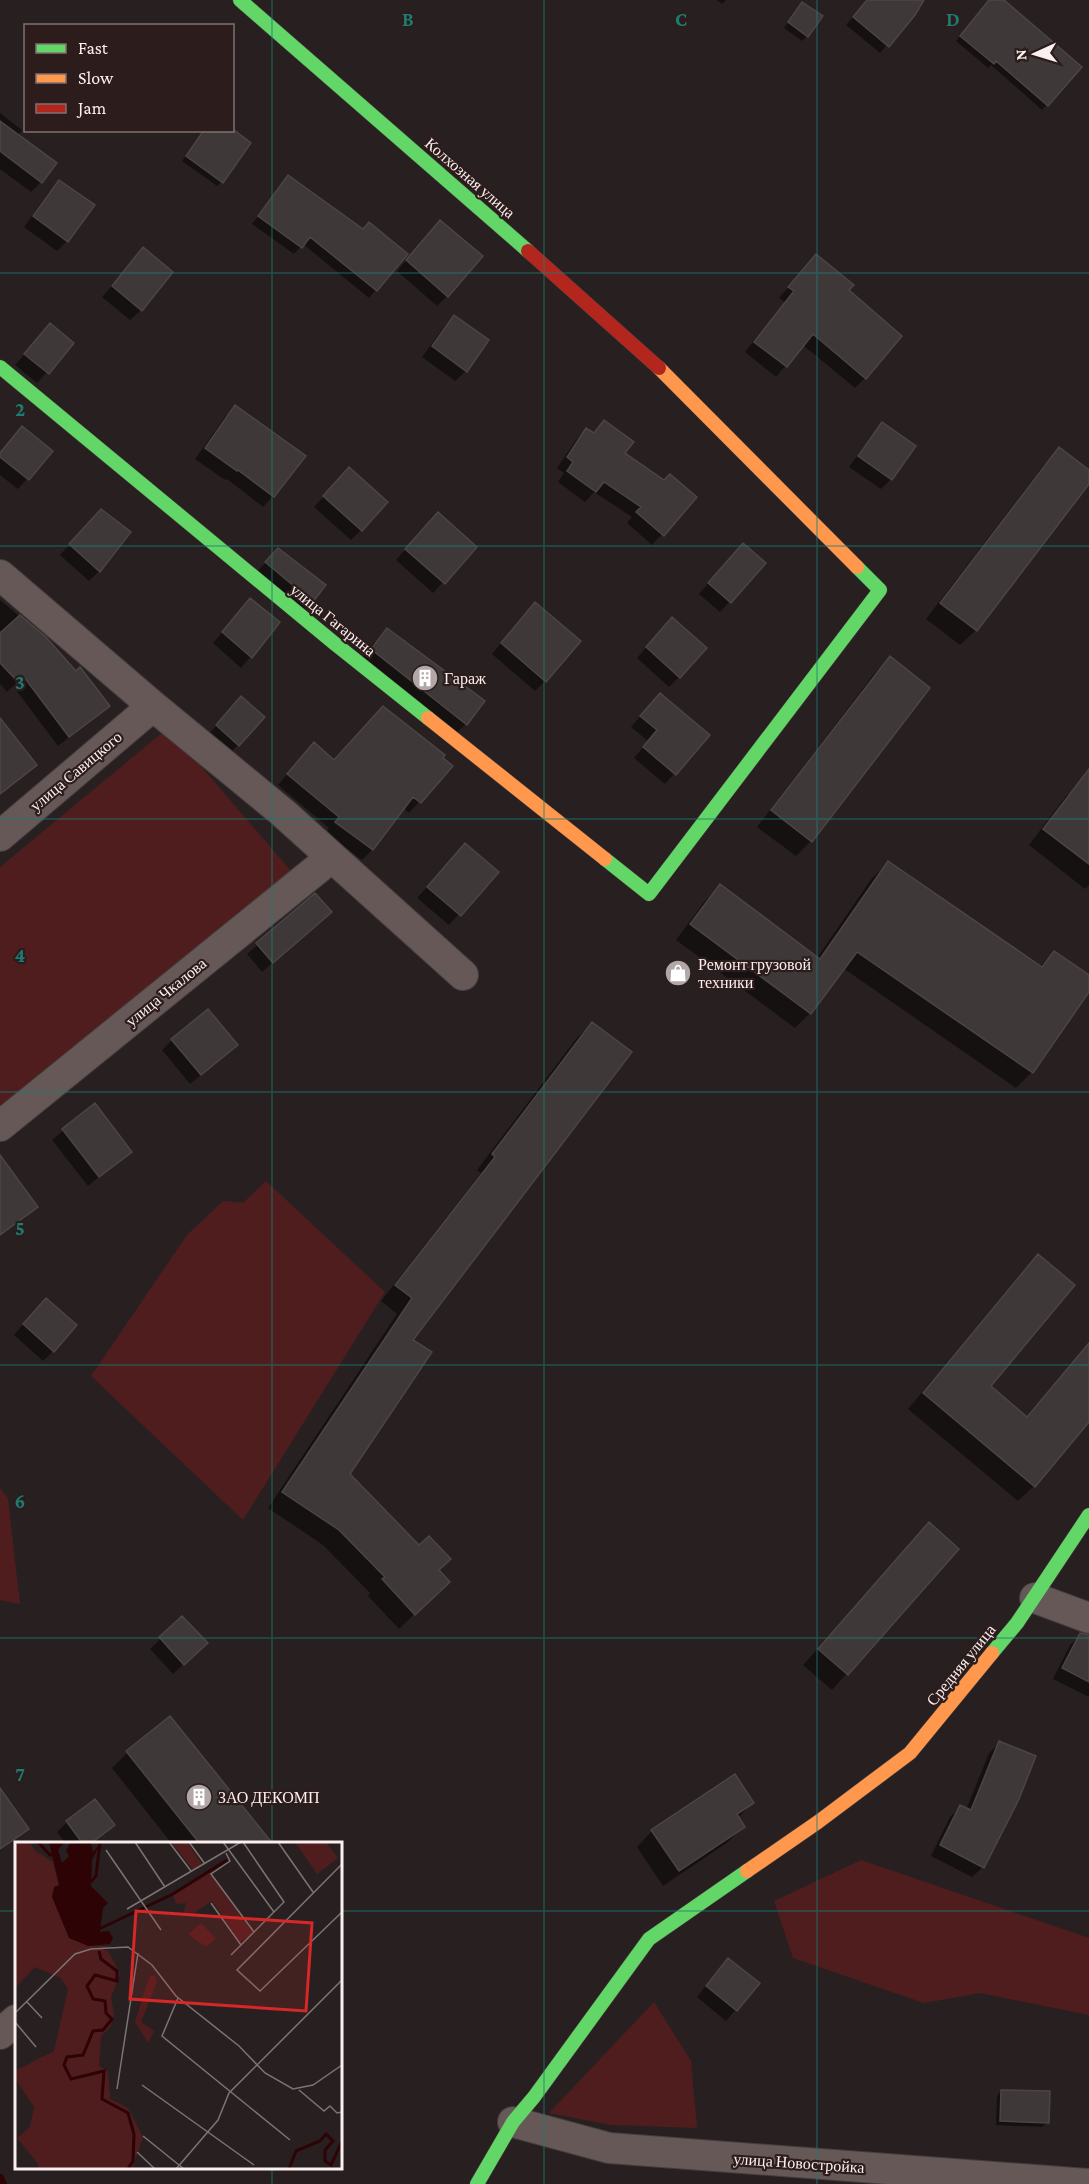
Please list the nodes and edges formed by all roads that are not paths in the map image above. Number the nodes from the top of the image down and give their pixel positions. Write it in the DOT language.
graph roads {
  1 [pos="240,0"];
  2 [pos="0,367"];
  3 [pos="0,575"];
  4 [pos="153,706"];
  5 [pos="0,836"];
  6 [pos="332,857"];
  7 [pos="649,894"];
  8 [pos="463,975"];
  9 [pos="0,1126"];
  10 [pos="1089,1515"];
  11 [pos="1035,1598"];
  12 [pos="1089,1618"];
  13 [pos="15,2021"];
  14 [pos="0,2034"];
  15 [pos="513,2122"];
  16 [pos="477,2184"];
  17 [pos="1087,2184"];
  1 -- 7 [label="street, Колхозная улица"];
  2 -- 7 [label="street, улица Гагарина"];
  3 -- 4 [label="street"];
  4 -- 5 [label="street, улица Савицкого"];
  4 -- 6 [label="street"];
  6 -- 8 [label="street"];
  6 -- 9 [label="street, улица Чкалова"];
  10 -- 11 [label="street, Средняя улица"];
  11 -- 12 [label="street"];
  11 -- 15 [label="street, Средняя улица"];
  13 -- 14 [label="street"];
  15 -- 16 [label="street, Средняя улица"];
  15 -- 17 [label="street, улица Новостройка"];
}
